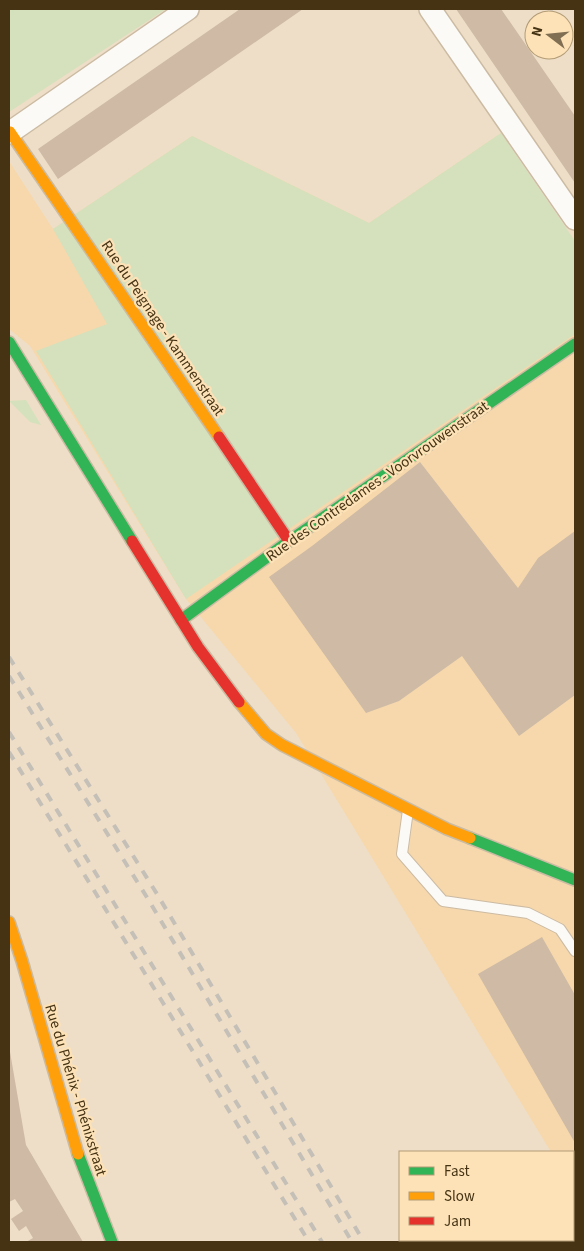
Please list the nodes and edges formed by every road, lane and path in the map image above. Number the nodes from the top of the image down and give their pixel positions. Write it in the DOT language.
graph roads {
  1 [pos="188,9"];
  2 [pos="430,9"];
  3 [pos="9,132"];
  4 [pos="575,219"];
  5 [pos="9,342"];
  6 [pos="575,344"];
  7 [pos="289,541"];
  8 [pos="180,620"];
  9 [pos="408,809"];
  10 [pos="575,880"];
  11 [pos="9,922"];
  12 [pos="575,951"];
  13 [pos="112,1242"];
  1 -- 3 [label="street"];
  2 -- 4 [label="street"];
  3 -- 7 [label="street, Rue du Peignage - Kammenstraat"];
  5 -- 8 [label="street"];
  6 -- 7 [label="street, Rue des Contredames - Voorvrouwenstraat"];
  7 -- 8 [label="street, Rue des Contredames - Voorvrouwenstraat"];
  8 -- 9 [label="street"];
  9 -- 10 [label="street"];
  9 -- 12 [label="lane"];
  11 -- 13 [label="street, Rue du Phénix - Phénixstraat"];
}
